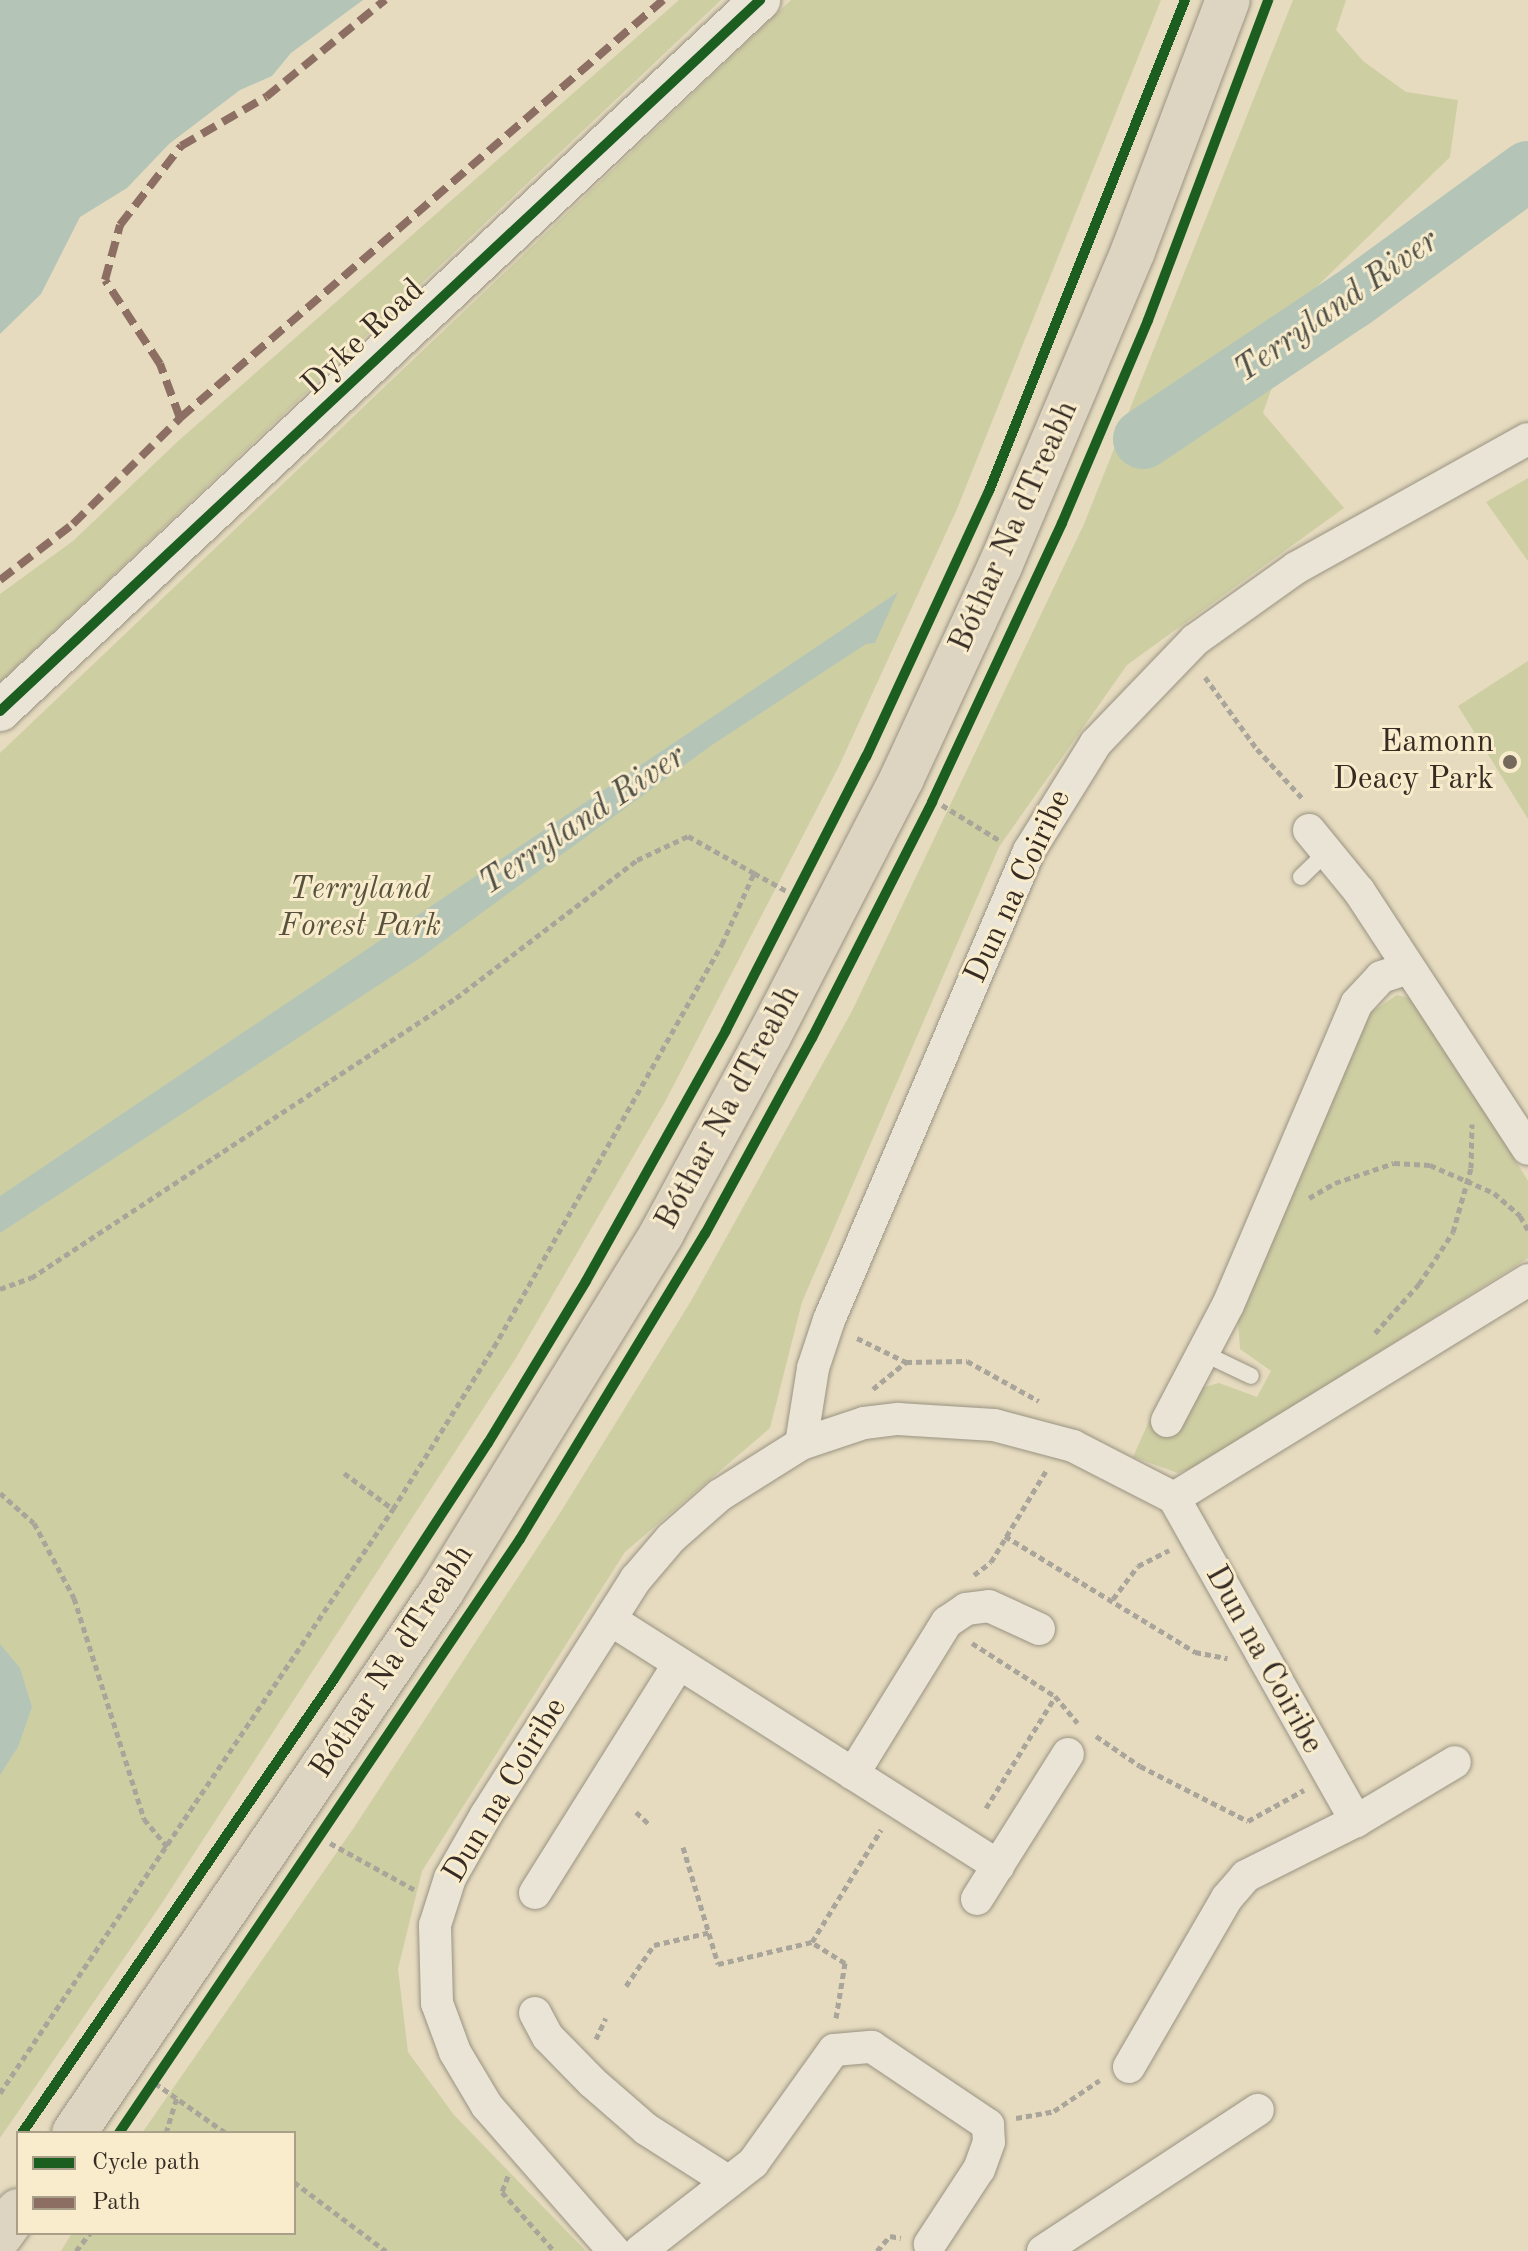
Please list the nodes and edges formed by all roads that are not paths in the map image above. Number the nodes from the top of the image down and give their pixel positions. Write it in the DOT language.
graph roads {
  1 [pos="760,0"];
  2 [pos="1228,0"];
  3 [pos="1528,439"];
  4 [pos="0,711"];
  5 [pos="1318,842"];
  6 [pos="1301,877"];
  7 [pos="1408,968"];
  8 [pos="1528,1149"];
  9 [pos="1528,1280"];
  10 [pos="1203,1353"];
  11 [pos="1251,1376"];
  12 [pos="1167,1421"];
  13 [pos="801,1444"];
  14 [pos="1174,1498"];
  15 [pos="611,1620"];
  16 [pos="1039,1629"];
  17 [pos="679,1663"];
  18 [pos="1068,1754"];
  19 [pos="1455,1762"];
  20 [pos="853,1774"];
  21 [pos="1356,1821"];
  22 [pos="998,1866"];
  23 [pos="535,1893"];
  24 [pos="977,1899"];
  25 [pos="535,2013"];
  26 [pos="1129,2067"];
  27 [pos="1258,2110"];
  28 [pos="75,2131"];
  29 [pos="729,2182"];
  30 [pos="16,2214"];
  31 [pos="0,2236"];
  32 [pos="930,2244"];
  33 [pos="614,2251"];
  34 [pos="640,2251"];
  35 [pos="1043,2251"];
  1 -- 4 [label="street, Dyke Road"];
  2 -- 28 [label="highway, Bóthar Na dTreabh"];
  3 -- 13 [label="street, Dun na Coiribe"];
  5 -- 6 [label="lane"];
  5 -- 7 [label="street"];
  7 -- 8 [label="street"];
  7 -- 10 [label="street"];
  9 -- 14 [label="street"];
  10 -- 11 [label="lane"];
  10 -- 12 [label="street"];
  13 -- 14 [label="street, Dun na Coiribe"];
  13 -- 15 [label="street, Dun na Coiribe"];
  14 -- 21 [label="street, Dun na Coiribe"];
  15 -- 17 [label="street"];
  15 -- 33 [label="street, Dun na Coiribe"];
  16 -- 20 [label="street"];
  17 -- 20 [label="street"];
  17 -- 23 [label="street"];
  18 -- 22 [label="street"];
  19 -- 21 [label="street"];
  20 -- 22 [label="street"];
  21 -- 26 [label="street"];
  22 -- 24 [label="street"];
  25 -- 29 [label="street"];
  27 -- 35 [label="street"];
  29 -- 32 [label="street"];
  29 -- 34 [label="street"];
  30 -- 31 [label="highway"];
}
